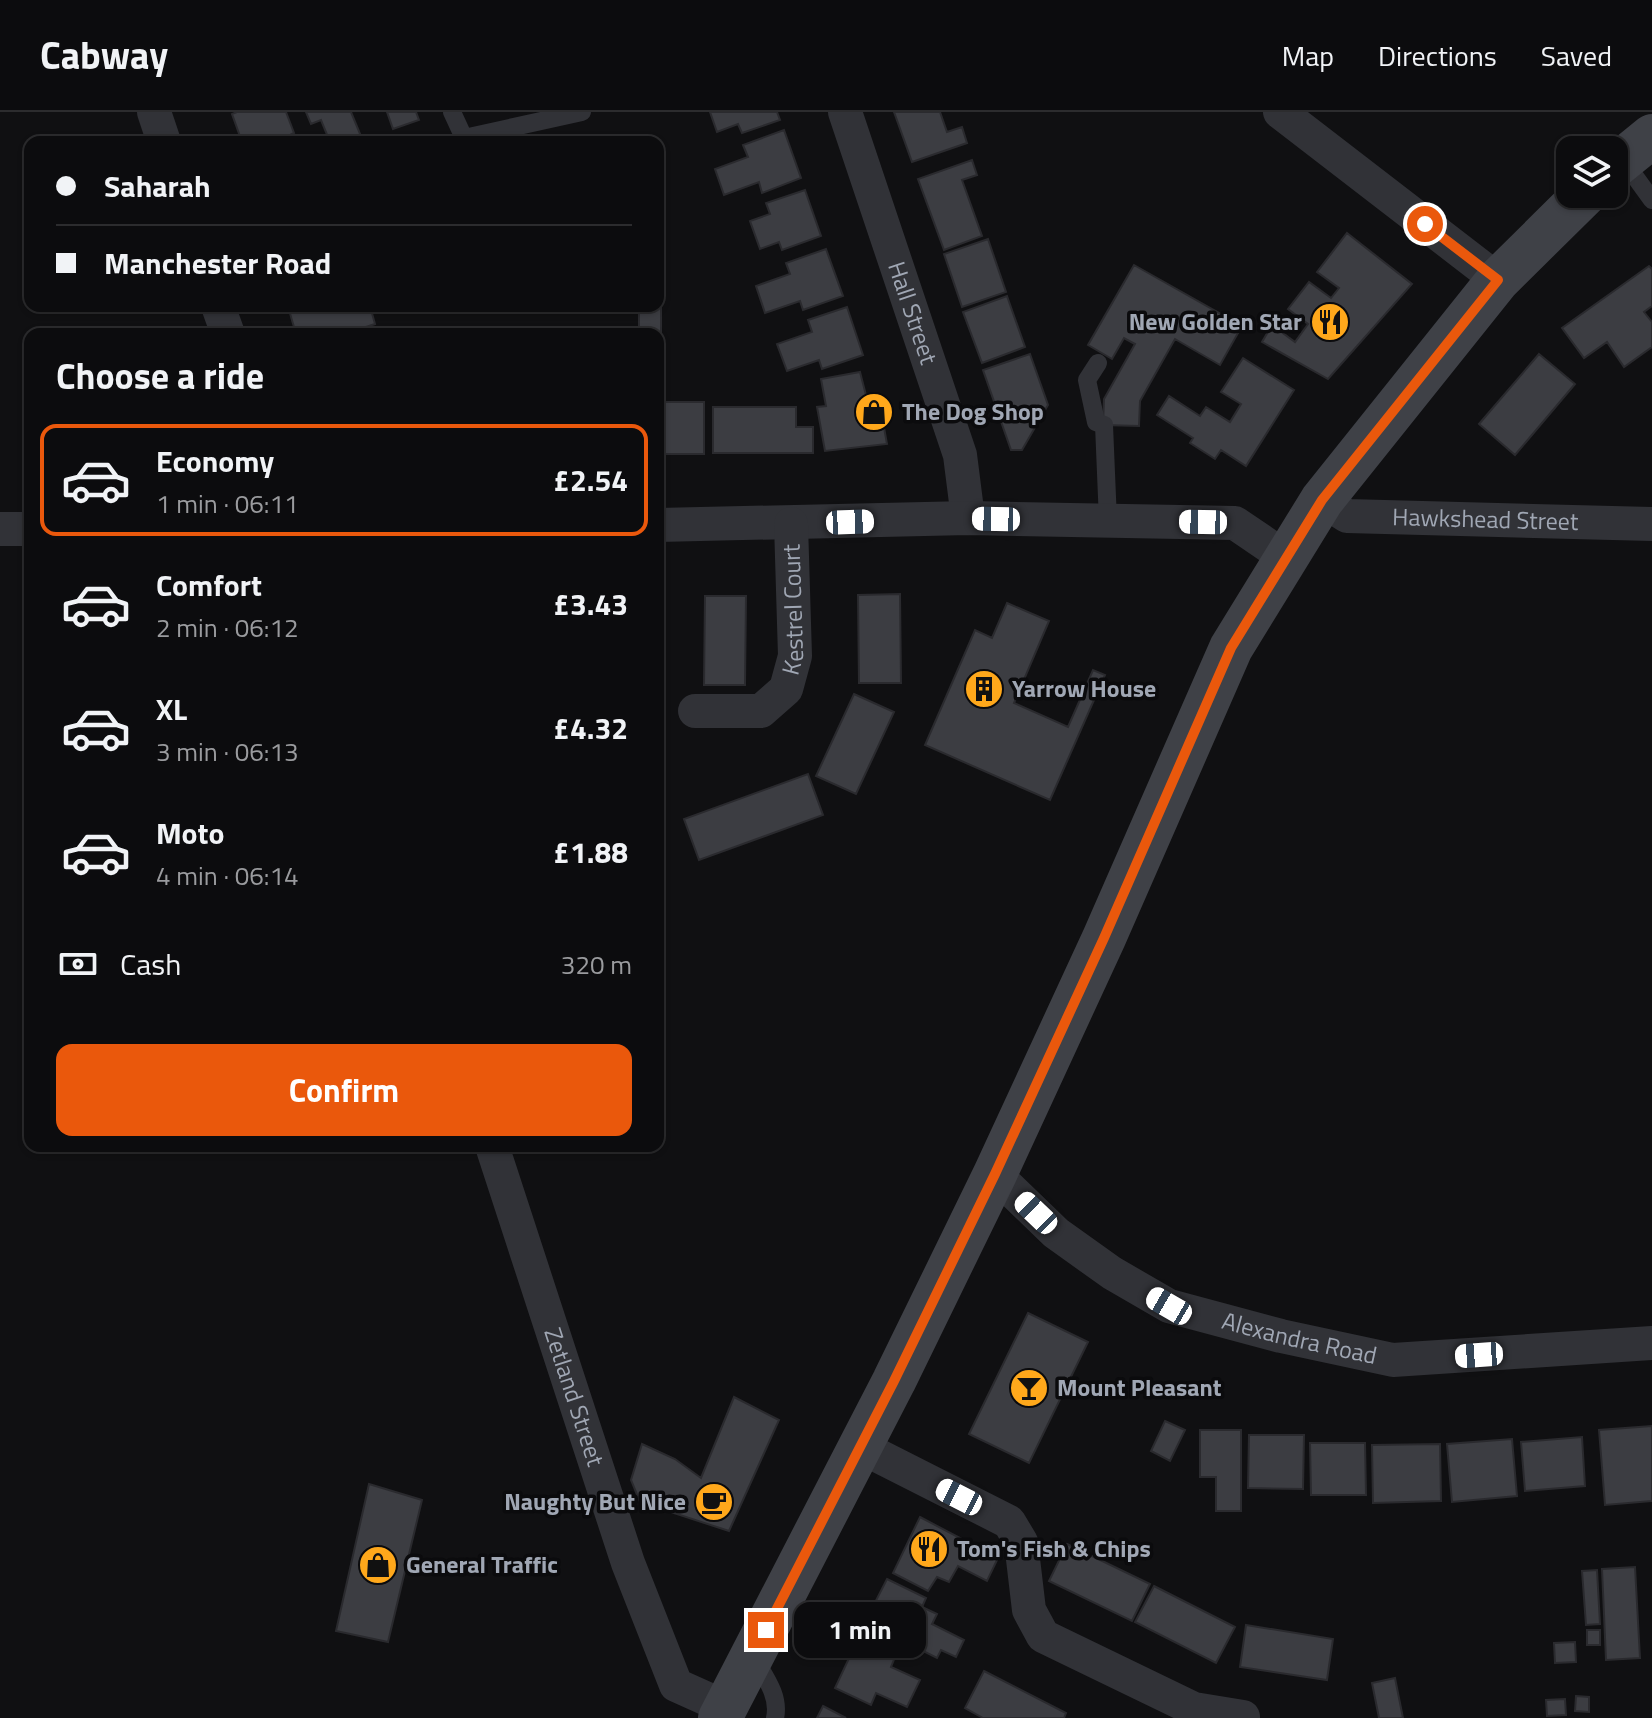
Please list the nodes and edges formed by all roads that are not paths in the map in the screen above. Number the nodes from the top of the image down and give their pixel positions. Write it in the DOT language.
graph roads {
  1 [pos="154,112"];
  2 [pos="452,112"];
  3 [pos="582,112"];
  4 [pos="845,112"];
  5 [pos="1280,112"];
  6 [pos="162,136"];
  7 [pos="463,136"];
  8 [pos="473,136"];
  9 [pos="1630,154"];
  10 [pos="1652,200"];
  11 [pos="1571,208"];
  12 [pos="1498,280"];
  13 [pos="1098,363"];
  14 [pos="1322,500"];
  15 [pos="968,518"];
  16 [pos="1108,521"];
  17 [pos="791,524"];
  18 [pos="1652,524"];
  19 [pos="664,525"];
  20 [pos="0,529"];
  21 [pos="24,529"];
  22 [pos="1285,557"];
  23 [pos="695,711"];
  24 [pos="494,1152"];
  25 [pos="995,1174"];
  26 [pos="1652,1343"];
  27 [pos="859,1446"];
  28 [pos="752,1656"];
  29 [pos="722,1713"];
  30 [pos="1243,1717"];
  31 [pos="775,1718"];
  1 -- 6 [label="street"];
  2 -- 7 [label="lane"];
  3 -- 8 [label="lane"];
  4 -- 15 [label="street, Hall Street"];
  5 -- 12 [label="street"];
  9 -- 10 [label="lane"];
  11 -- 12 [label="main road"];
  12 -- 14 [label="main road"];
  13 -- 16 [label="lane"];
  14 -- 18 [label="street, Hawkshead Street"];
  14 -- 22 [label="main road"];
  15 -- 16 [label="street"];
  15 -- 17 [label="street"];
  16 -- 22 [label="street"];
  17 -- 19 [label="street"];
  17 -- 23 [label="street, Kestrel Court"];
  20 -- 21 [label="street"];
  22 -- 25 [label="main road"];
  24 -- 29 [label="street, Zetland Street"];
  25 -- 26 [label="street, Alexandra Road"];
  25 -- 27 [label="main road"];
  27 -- 28 [label="main road"];
  27 -- 30 [label="street"];
  28 -- 29 [label="main road"];
  28 -- 31 [label="lane"];
}
